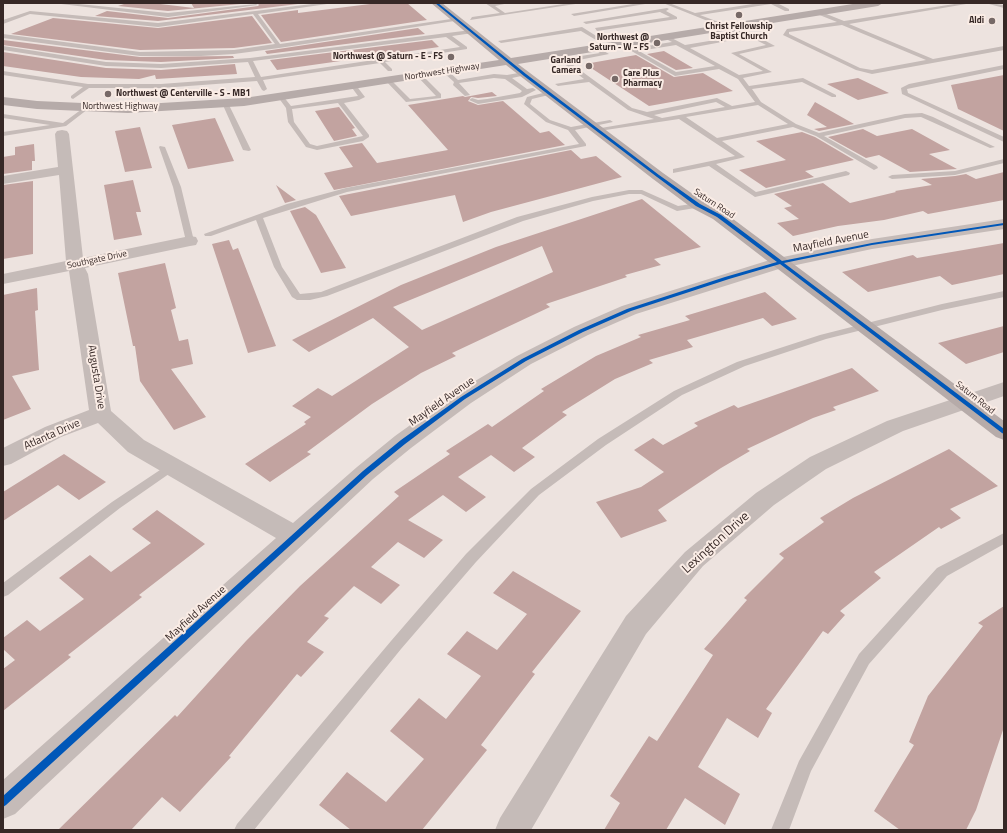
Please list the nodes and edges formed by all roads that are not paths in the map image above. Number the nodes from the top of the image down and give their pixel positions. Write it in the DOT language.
graph roads {
  1 [pos="56,3"];
  2 [pos="101,3"];
  3 [pos="332,3"];
  4 [pos="436,3"];
  5 [pos="452,3"];
  6 [pos="508,3"];
  7 [pos="580,3"];
  8 [pos="649,3"];
  9 [pos="665,3"];
  10 [pos="769,3"];
  11 [pos="773,3"];
  12 [pos="830,3"];
  13 [pos="878,3"];
  14 [pos="970,3"];
  15 [pos="991,3"];
  16 [pos="68,4"];
  17 [pos="265,4"];
  18 [pos="489,4"];
  19 [pos="561,6"];
  20 [pos="1004,7"];
  21 [pos="89,8"];
  22 [pos="676,8"];
  23 [pos="661,10"];
  24 [pos="787,10"];
  25 [pos="255,13"];
  26 [pos="819,13"];
  27 [pos="504,14"];
  28 [pos="574,14"];
  29 [pos="695,15"];
  30 [pos="472,18"];
  31 [pos="458,20"];
  32 [pos="713,21"];
  33 [pos="3,22"];
  34 [pos="586,22"];
  35 [pos="843,23"];
  36 [pos="727,27"];
  37 [pos="471,32"];
  38 [pos="447,35"];
  39 [pos="3,36"];
  40 [pos="742,36"];
  41 [pos="598,37"];
  42 [pos="666,37"];
  43 [pos="501,41"];
  44 [pos="678,43"];
  45 [pos="623,44"];
  46 [pos="279,46"];
  47 [pos="685,47"];
  48 [pos="3,48"];
  49 [pos="1004,48"];
  50 [pos="635,50"];
  51 [pos="500,54"];
  52 [pos="512,57"];
  53 [pos="525,59"];
  54 [pos="250,60"];
  55 [pos="381,61"];
  56 [pos="932,61"];
  57 [pos="721,67"];
  58 [pos="1004,67"];
  59 [pos="536,68"];
  60 [pos="445,72"];
  61 [pos="3,73"];
  62 [pos="524,74"];
  63 [pos="389,75"];
  64 [pos="419,75"];
  65 [pos="507,77"];
  66 [pos="739,77"];
  67 [pos="589,80"];
  68 [pos="457,82"];
  69 [pos="353,85"];
  70 [pos="88,86"];
  71 [pos="551,86"];
  72 [pos="748,88"];
  73 [pos="3,90"];
  74 [pos="268,91"];
  75 [pos="526,91"];
  76 [pos="571,93"];
  77 [pos="834,96"];
  78 [pos="73,97"];
  79 [pos="3,101"];
  80 [pos="340,102"];
  81 [pos="759,102"];
  82 [pos="225,103"];
  83 [pos="730,107"];
  84 [pos="86,108"];
  85 [pos="289,108"];
  86 [pos="596,111"];
  87 [pos="645,114"];
  88 [pos="3,116"];
  89 [pos="680,116"];
  90 [pos="662,120"];
  91 [pos="794,125"];
  92 [pos="605,126"];
  93 [pos="570,129"];
  94 [pos="63,130"];
  95 [pos="3,134"];
  96 [pos="818,135"];
  97 [pos="630,136"];
  98 [pos="718,140"];
  99 [pos="1004,140"];
  100 [pos="3,141"];
  101 [pos="162,147"];
  102 [pos="992,147"];
  103 [pos="246,150"];
  104 [pos="1004,161"];
  105 [pos="711,164"];
  106 [pos="671,167"];
  107 [pos="874,168"];
  108 [pos="65,170"];
  109 [pos="846,173"];
  110 [pos="892,177"];
  111 [pos="3,180"];
  112 [pos="698,205"];
  113 [pos="719,216"];
  114 [pos="260,218"];
  115 [pos="1004,224"];
  116 [pos="208,234"];
  117 [pos="190,241"];
  118 [pos="779,263"];
  119 [pos="75,265"];
  120 [pos="3,279"];
  121 [pos="1004,294"];
  122 [pos="865,327"];
  123 [pos="1004,389"];
  124 [pos="965,401"];
  125 [pos="101,414"];
  126 [pos="1004,432"];
  127 [pos="3,458"];
  128 [pos="172,466"];
  129 [pos="296,536"];
  130 [pos="1004,538"];
  131 [pos="3,591"];
  132 [pos="3,802"];
  133 [pos="243,830"];
  134 [pos="512,830"];
  135 [pos="780,830"];
  1 -- 16 [label="lane"];
  2 -- 21 [label="lane"];
  3 -- 25 [label="lane"];
  4 -- 31 [label="main road, Saturn Road"];
  5 -- 30 [label="main road, Saturn Road"];
  6 -- 18 [label="lane"];
  7 -- 19 [label="lane"];
  8 -- 28 [label="lane"];
  9 -- 22 [label="lane"];
  10 -- 29 [label="lane"];
  11 -- 24 [label="lane"];
  12 -- 24 [label="main road, Northwest Highway"];
  13 -- 26 [label="main road, Northwest Highway"];
  14 -- 35 [label="lane"];
  15 -- 20 [label="lane"];
  16 -- 21 [label="lane"];
  17 -- 21 [label="lane"];
  18 -- 27 [label="lane"];
  19 -- 27 [label="lane"];
  19 -- 28 [label="lane"];
  22 -- 23 [label="lane"];
  22 -- 29 [label="lane"];
  23 -- 34 [label="lane"];
  23 -- 41 [label="lane"];
  24 -- 32 [label="main road, Northwest Highway"];
  25 -- 33 [label="lane"];
  25 -- 46 [label="lane"];
  26 -- 35 [label="lane"];
  26 -- 36 [label="main road, Northwest Highway"];
  27 -- 30 [label="lane"];
  28 -- 34 [label="lane"];
  29 -- 32 [label="lane"];
  30 -- 31 [label="main road"];
  30 -- 43 [label="main road, Saturn Road"];
  31 -- 37 [label="main road, Saturn Road"];
  31 -- 46 [label="lane"];
  32 -- 36 [label="lane"];
  32 -- 41 [label="main road, Northwest Highway"];
  34 -- 41 [label="lane"];
  35 -- 56 [label="lane"];
  35 -- 56 [label="lane"];
  36 -- 40 [label="lane"];
  36 -- 42 [label="main road, Northwest Highway"];
  37 -- 38 [label="lane"];
  37 -- 51 [label="main road, Saturn Road"];
  38 -- 54 [label="lane"];
  38 -- 55 [label="lane"];
  39 -- 46 [label="lane"];
  40 -- 47 [label="lane"];
  40 -- 66 [label="lane"];
  41 -- 43 [label="lane"];
  41 -- 45 [label="main road, Northwest Highway"];
  41 -- 52 [label="main road, Northwest Highway"];
  41 -- 53 [label="main road, Northwest Highway"];
  41 -- 67 [label="lane"];
  42 -- 44 [label="lane"];
  42 -- 45 [label="main road, Northwest Highway"];
  43 -- 52 [label="main road, Saturn Road"];
  44 -- 47 [label="lane"];
  44 -- 50 [label="lane"];
  45 -- 50 [label="lane"];
  47 -- 57 [label="lane"];
  48 -- 54 [label="lane"];
  49 -- 56 [label="lane"];
  50 -- 57 [label="lane"];
  51 -- 52 [label="main road, Saturn Road"];
  51 -- 63 [label="main road, Northwest Highway"];
  52 -- 53 [label="main road, Northwest Highway"];
  52 -- 60 [label="main road, Northwest Highway"];
  52 -- 62 [label="main road, Saturn Road"];
  53 -- 59 [label="main road"];
  54 -- 74 [label="lane"];
  55 -- 63 [label="lane"];
  55 -- 74 [label="lane"];
  57 -- 66 [label="lane"];
  58 -- 99 [label="lane"];
  60 -- 64 [label="main road, Northwest Highway"];
  60 -- 68 [label="lane"];
  61 -- 70 [label="lane"];
  62 -- 65 [label="lane"];
  62 -- 71 [label="main road, Saturn Road"];
  63 -- 64 [label="main road, Northwest Highway"];
  63 -- 64 [label="lane"];
  63 -- 69 [label="main road, Northwest Highway"];
  63 -- 74 [label="main road, Northwest Highway"];
  65 -- 68 [label="lane"];
  65 -- 75 [label="lane"];
  66 -- 72 [label="lane"];
  67 -- 71 [label="lane"];
  67 -- 87 [label="lane"];
  68 -- 75 [label="lane"];
  69 -- 74 [label="main road, Northwest Highway"];
  69 -- 80 [label="lane"];
  70 -- 74 [label="lane"];
  70 -- 78 [label="lane"];
  71 -- 75 [label="lane"];
  71 -- 76 [label="main road, Saturn Road"];
  71 -- 92 [label="main road, Saturn Road"];
  71 -- 93 [label="lane"];
  72 -- 77 [label="lane"];
  72 -- 81 [label="lane"];
  73 -- 78 [label="main road, Northwest Highway"];
  74 -- 78 [label="main road, Northwest Highway"];
  74 -- 82 [label="main road, Northwest Highway"];
  74 -- 85 [label="lane"];
  79 -- 84 [label="main road, Northwest Highway"];
  80 -- 85 [label="lane"];
  80 -- 85 [label="lane"];
  81 -- 83 [label="lane"];
  81 -- 91 [label="lane"];
  82 -- 84 [label="main road, Northwest Highway"];
  82 -- 103 [label="lane"];
  83 -- 87 [label="lane"];
  83 -- 89 [label="lane"];
  84 -- 94 [label="lane"];
  86 -- 92 [label="main road, Saturn Road"];
  87 -- 90 [label="lane"];
  88 -- 94 [label="lane"];
  89 -- 90 [label="lane"];
  89 -- 98 [label="lane"];
  90 -- 92 [label="lane"];
  91 -- 96 [label="lane"];
  91 -- 98 [label="lane"];
  92 -- 93 [label="lane"];
  92 -- 97 [label="main road, Saturn Road"];
  92 -- 112 [label="main road, Saturn Road"];
  93 -- 114 [label="lane"];
  94 -- 95 [label="lane"];
  94 -- 100 [label="lane"];
  94 -- 108 [label="street, Augusta Drive"];
  96 -- 102 [label="lane"];
  96 -- 107 [label="lane"];
  98 -- 105 [label="lane"];
  101 -- 117 [label="lane"];
  104 -- 110 [label="lane"];
  105 -- 106 [label="lane"];
  105 -- 109 [label="lane"];
  106 -- 113 [label="main road, Saturn Road"];
  108 -- 111 [label="street"];
  108 -- 119 [label="street, Augusta Drive"];
  112 -- 113 [label="main road, Saturn Road"];
  112 -- 114 [label="lane"];
  113 -- 118 [label="main road, Saturn Road"];
  114 -- 116 [label="lane"];
  115 -- 118 [label="street, Mayfield Avenue"];
  117 -- 119 [label="street, Southgate Drive"];
  118 -- 122 [label="main road, Saturn Road"];
  118 -- 129 [label="street, Mayfield Avenue"];
  119 -- 120 [label="street, Southgate Drive"];
  119 -- 125 [label="street, Augusta Drive"];
  121 -- 122 [label="lane"];
  122 -- 124 [label="main road, Saturn Road"];
  122 -- 133 [label="lane"];
  123 -- 124 [label="street, Lexington Drive"];
  124 -- 126 [label="main road, Saturn Road"];
  124 -- 134 [label="street, Lexington Drive"];
  125 -- 127 [label="street, Atlanta Drive"];
  125 -- 128 [label="street, Augusta Drive"];
  128 -- 129 [label="street, Augusta Drive"];
  128 -- 131 [label="lane"];
  129 -- 132 [label="street, Mayfield Avenue"];
  130 -- 135 [label="lane"];
}
